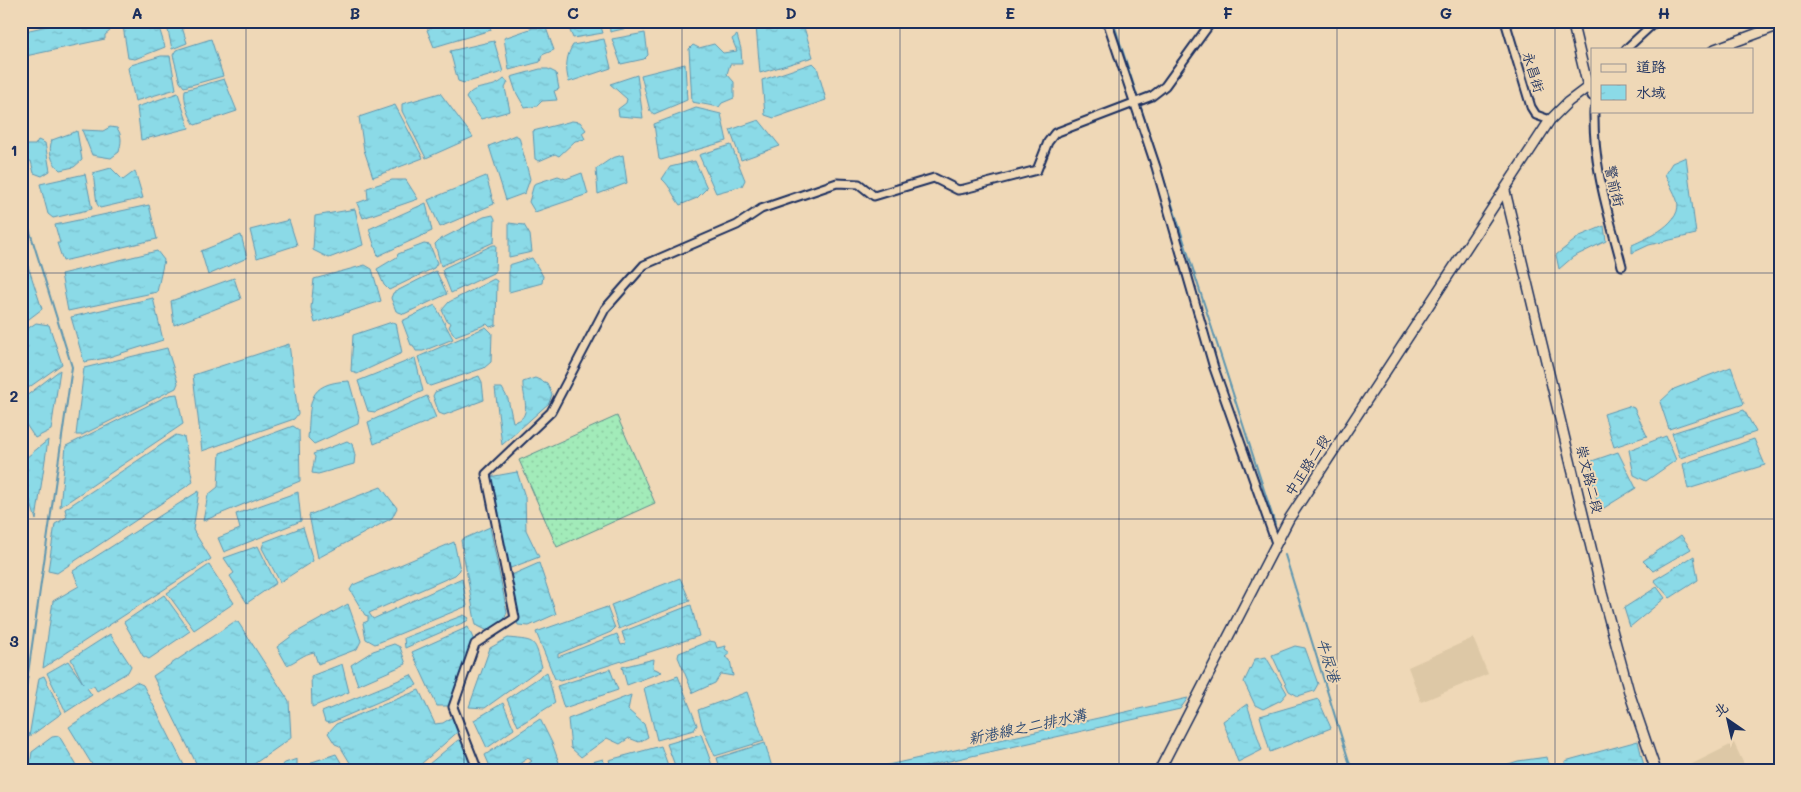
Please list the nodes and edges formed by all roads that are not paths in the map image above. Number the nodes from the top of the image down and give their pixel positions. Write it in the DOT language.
graph roads {
  1 [pos="26,21"];
  2 [pos="1107,21"];
  3 [pos="1212,21"];
  4 [pos="1505,21"];
  5 [pos="1572,21"];
  6 [pos="1656,21"];
  7 [pos="21,22"];
  8 [pos="1780,25"];
  9 [pos="1627,48"];
  10 [pos="1717,48"];
  11 [pos="1591,88"];
  12 [pos="1137,102"];
  13 [pos="1594,112"];
  14 [pos="1550,120"];
  15 [pos="1505,191"];
  16 [pos="1622,266"];
  17 [pos="1276,543"];
  18 [pos="478,771"];
  19 [pos="1159,771"];
  20 [pos="1656,771"];
  1 -- 7 [label="main road"];
  2 -- 12 [label="street"];
  3 -- 12 [label="street"];
  4 -- 14 [label="street, 永昌街"];
  5 -- 11 [label="main road"];
  6 -- 9 [label="street"];
  8 -- 10 [label="main road"];
  11 -- 14 [label="main road, 中正路二段"];
  12 -- 17 [label="street"];
  12 -- 18 [label="street"];
  13 -- 16 [label="street, 警前街"];
  14 -- 15 [label="main road, 中正路二段"];
  15 -- 17 [label="main road, 中正路二段"];
  15 -- 20 [label="main road, 崇文路二段"];
  17 -- 19 [label="main road, 中正路二段"];
}
